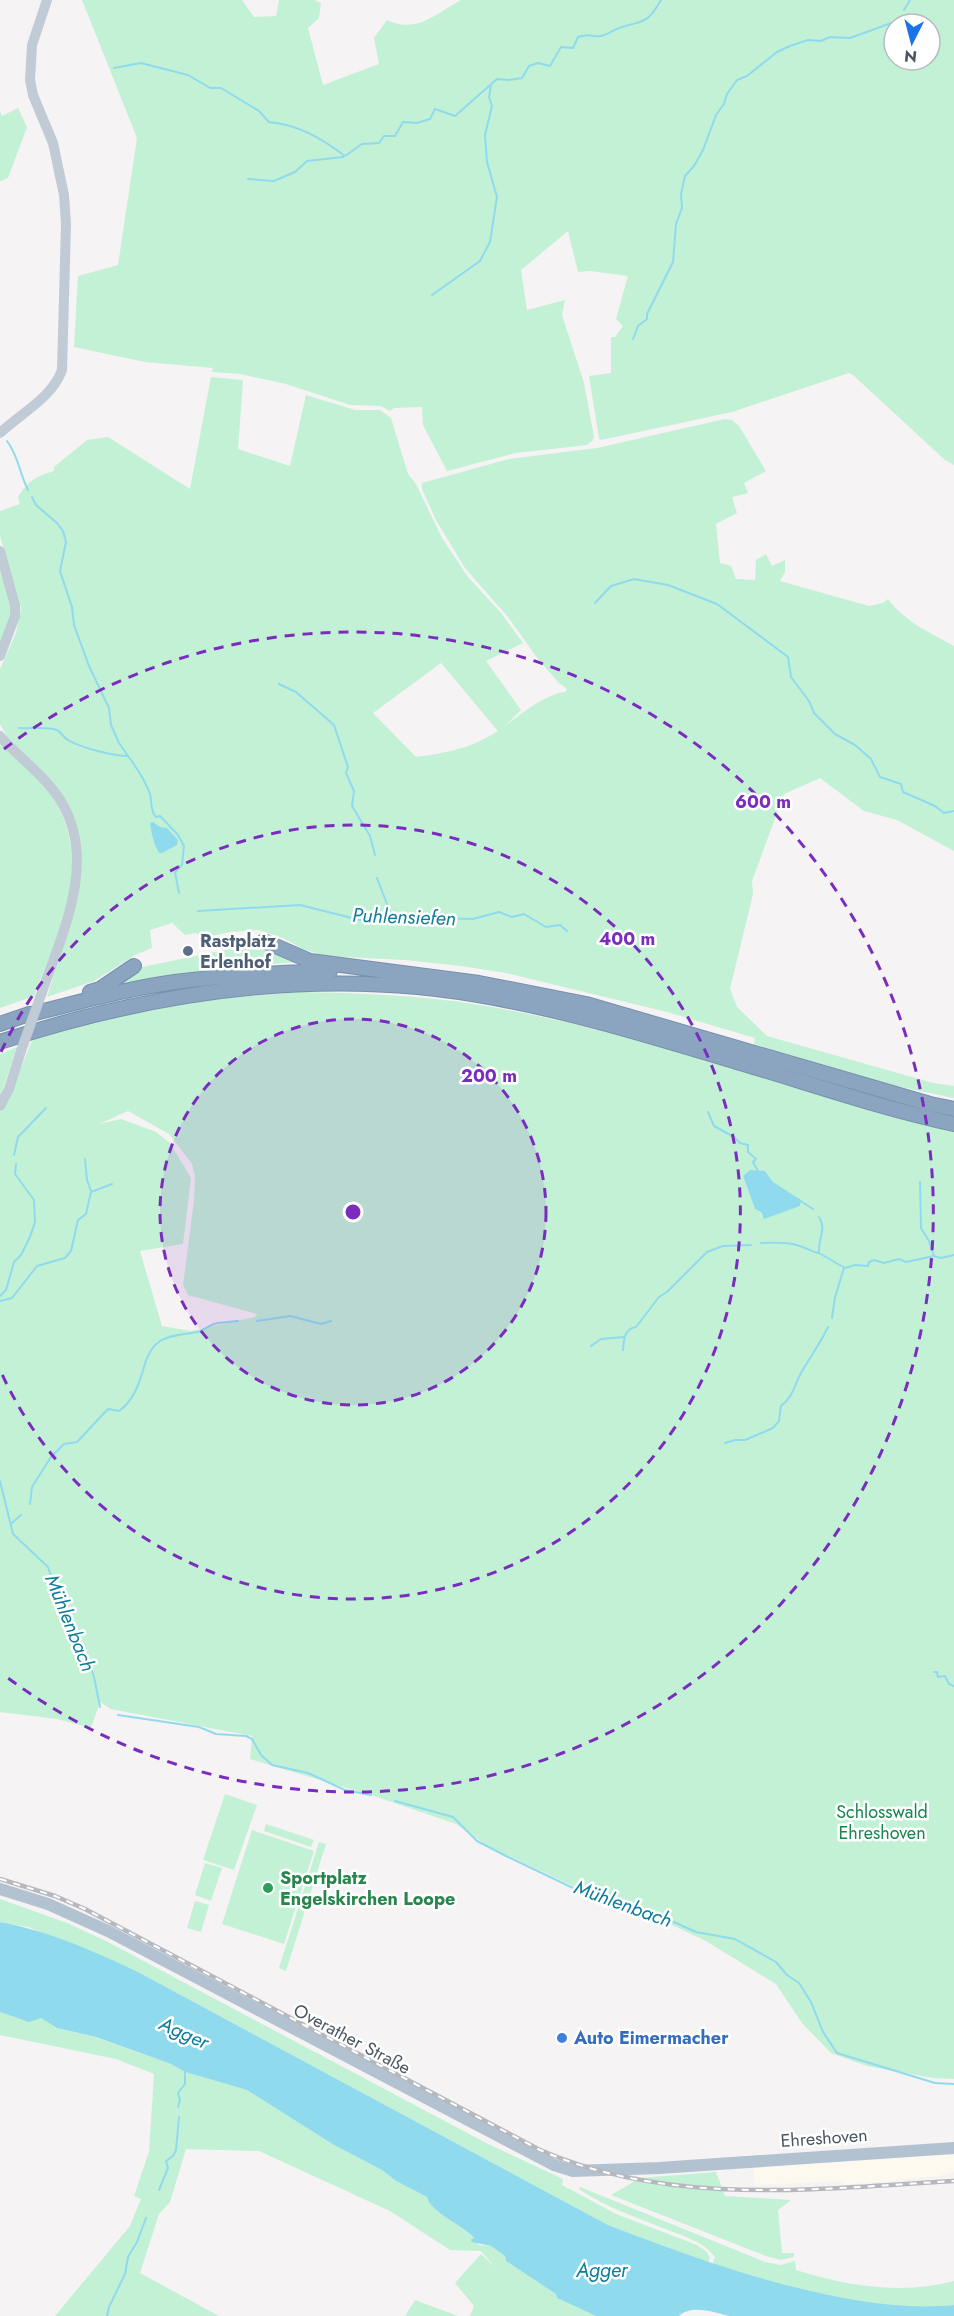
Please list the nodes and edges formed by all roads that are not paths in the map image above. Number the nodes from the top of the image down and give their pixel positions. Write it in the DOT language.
graph roads {
  1 [pos="46,0"];
  2 [pos="0,433"];
  3 [pos="0,551"];
  4 [pos="0,656"];
  5 [pos="0,736"];
  6 [pos="264,941"];
  7 [pos="134,966"];
  8 [pos="383,971"];
  9 [pos="23,1016"];
  10 [pos="0,1024"];
  11 [pos="0,1042"];
  12 [pos="0,1107"];
  13 [pos="954,1109"];
  14 [pos="954,1124"];
  15 [pos="0,1889"];
  16 [pos="954,2148"];
  17 [pos="697,2165"];
  1 -- 2 [label="main road"];
  3 -- 4 [label="main road"];
  5 -- 12 [label="main road, bridge"];
  6 -- 8 [label="highway"];
  7 -- 9 [label="highway"];
  8 -- 9 [label="highway"];
  8 -- 13 [label="highway"];
  9 -- 10 [label="highway"];
  11 -- 14 [label="highway"];
  15 -- 17 [label="main road, Overather Straße"];
  16 -- 17 [label="main road, Ehreshoven"];
}
